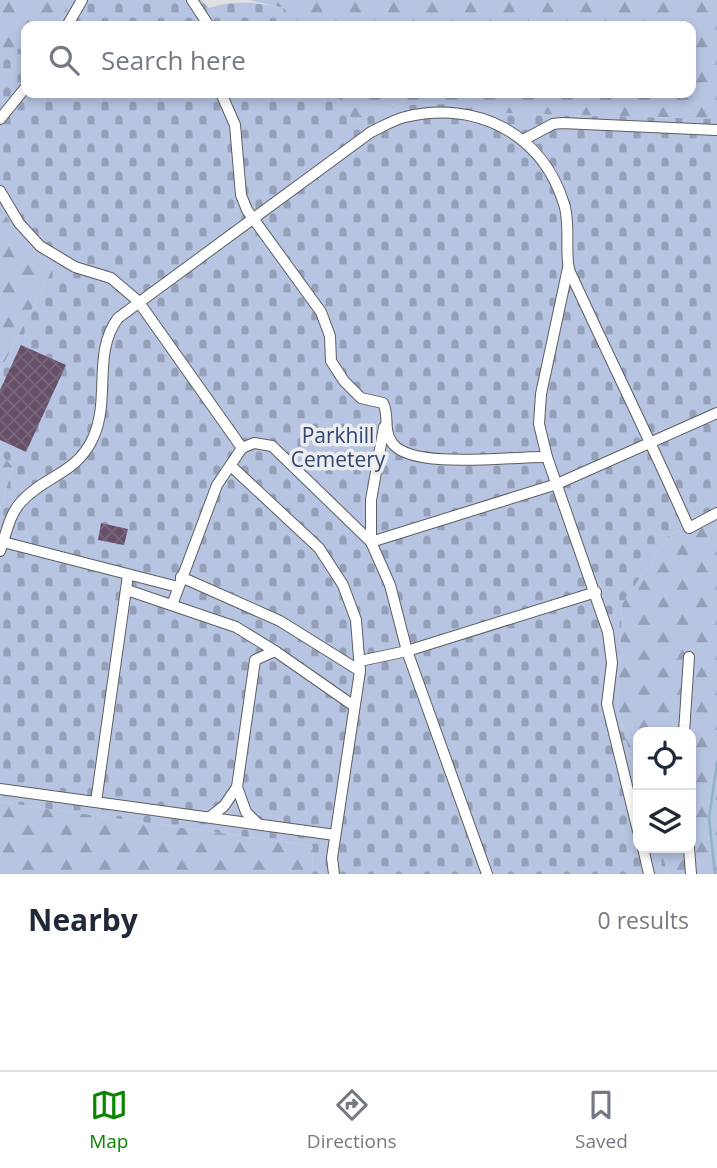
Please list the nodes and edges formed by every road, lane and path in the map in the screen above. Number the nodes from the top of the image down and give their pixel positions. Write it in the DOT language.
graph roads {
  1 [pos="82,0"];
  2 [pos="192,0"];
  3 [pos="70,21"];
  4 [pos="206,21"];
  5 [pos="21,94"];
  6 [pos="223,98"];
  7 [pos="0,119"];
  8 [pos="717,130"];
  9 [pos="525,139"];
  10 [pos="0,191"];
  11 [pos="251,218"];
  12 [pos="568,267"];
  13 [pos="138,301"];
  14 [pos="717,414"];
  15 [pos="384,427"];
  16 [pos="652,444"];
  17 [pos="242,448"];
  18 [pos="547,457"];
  19 [pos="231,466"];
  20 [pos="557,484"];
  21 [pos="717,513"];
  22 [pos="371,542"];
  23 [pos="2,547"];
  24 [pos="128,575"];
  25 [pos="179,582"];
  26 [pos="127,590"];
  27 [pos="596,592"];
  28 [pos="172,605"];
  29 [pos="252,636"];
  30 [pos="275,651"];
  31 [pos="407,651"];
  32 [pos="689,657"];
  33 [pos="255,660"];
  34 [pos="360,666"];
  35 [pos="354,706"];
  36 [pos="684,727"];
  37 [pos="237,788"];
  38 [pos="0,789"];
  39 [pos="96,802"];
  40 [pos="633,811"];
  41 [pos="210,817"];
  42 [pos="257,823"];
  43 [pos="335,835"];
  44 [pos="644,853"];
  45 [pos="689,853"];
  46 [pos="334,874"];
  47 [pos="487,874"];
  48 [pos="649,874"];
  49 [pos="691,874"];
  1 -- 3 [label="lane"];
  2 -- 4 [label="lane"];
  5 -- 7 [label="lane"];
  6 -- 11 [label="lane"];
  8 -- 9 [label="lane"];
  9 -- 11 [label="lane"];
  9 -- 12 [label="lane"];
  10 -- 13 [label="lane"];
  11 -- 13 [label="lane"];
  11 -- 15 [label="lane"];
  12 -- 16 [label="lane"];
  12 -- 18 [label="lane"];
  13 -- 17 [label="lane"];
  13 -- 23 [label="lane"];
  14 -- 16 [label="lane"];
  15 -- 18 [label="lane"];
  15 -- 22 [label="lane"];
  16 -- 20 [label="lane"];
  16 -- 21 [label="lane"];
  17 -- 19 [label="lane"];
  17 -- 22 [label="lane"];
  18 -- 20 [label="lane"];
  19 -- 25 [label="lane"];
  19 -- 34 [label="lane"];
  20 -- 22 [label="lane"];
  20 -- 27 [label="lane"];
  22 -- 31 [label="lane"];
  23 -- 24 [label="lane"];
  24 -- 25 [label="lane"];
  24 -- 26 [label="lane"];
  25 -- 28 [label="lane"];
  25 -- 34 [label="lane"];
  26 -- 28 [label="lane"];
  26 -- 39 [label="lane"];
  27 -- 31 [label="lane"];
  27 -- 40 [label="lane"];
  28 -- 29 [label="lane"];
  29 -- 30 [label="lane"];
  29 -- 33 [label="lane"];
  30 -- 33 [label="lane"];
  30 -- 35 [label="lane"];
  31 -- 34 [label="lane"];
  31 -- 47 [label="lane"];
  32 -- 36 [label="lane"];
  33 -- 37 [label="lane"];
  34 -- 35 [label="lane"];
  35 -- 43 [label="lane"];
  37 -- 41 [label="lane"];
  37 -- 42 [label="lane"];
  38 -- 39 [label="lane"];
  39 -- 41 [label="lane"];
  41 -- 42 [label="lane"];
  42 -- 43 [label="lane"];
  43 -- 46 [label="lane"];
  44 -- 48 [label="lane"];
  45 -- 49 [label="lane"];
}
